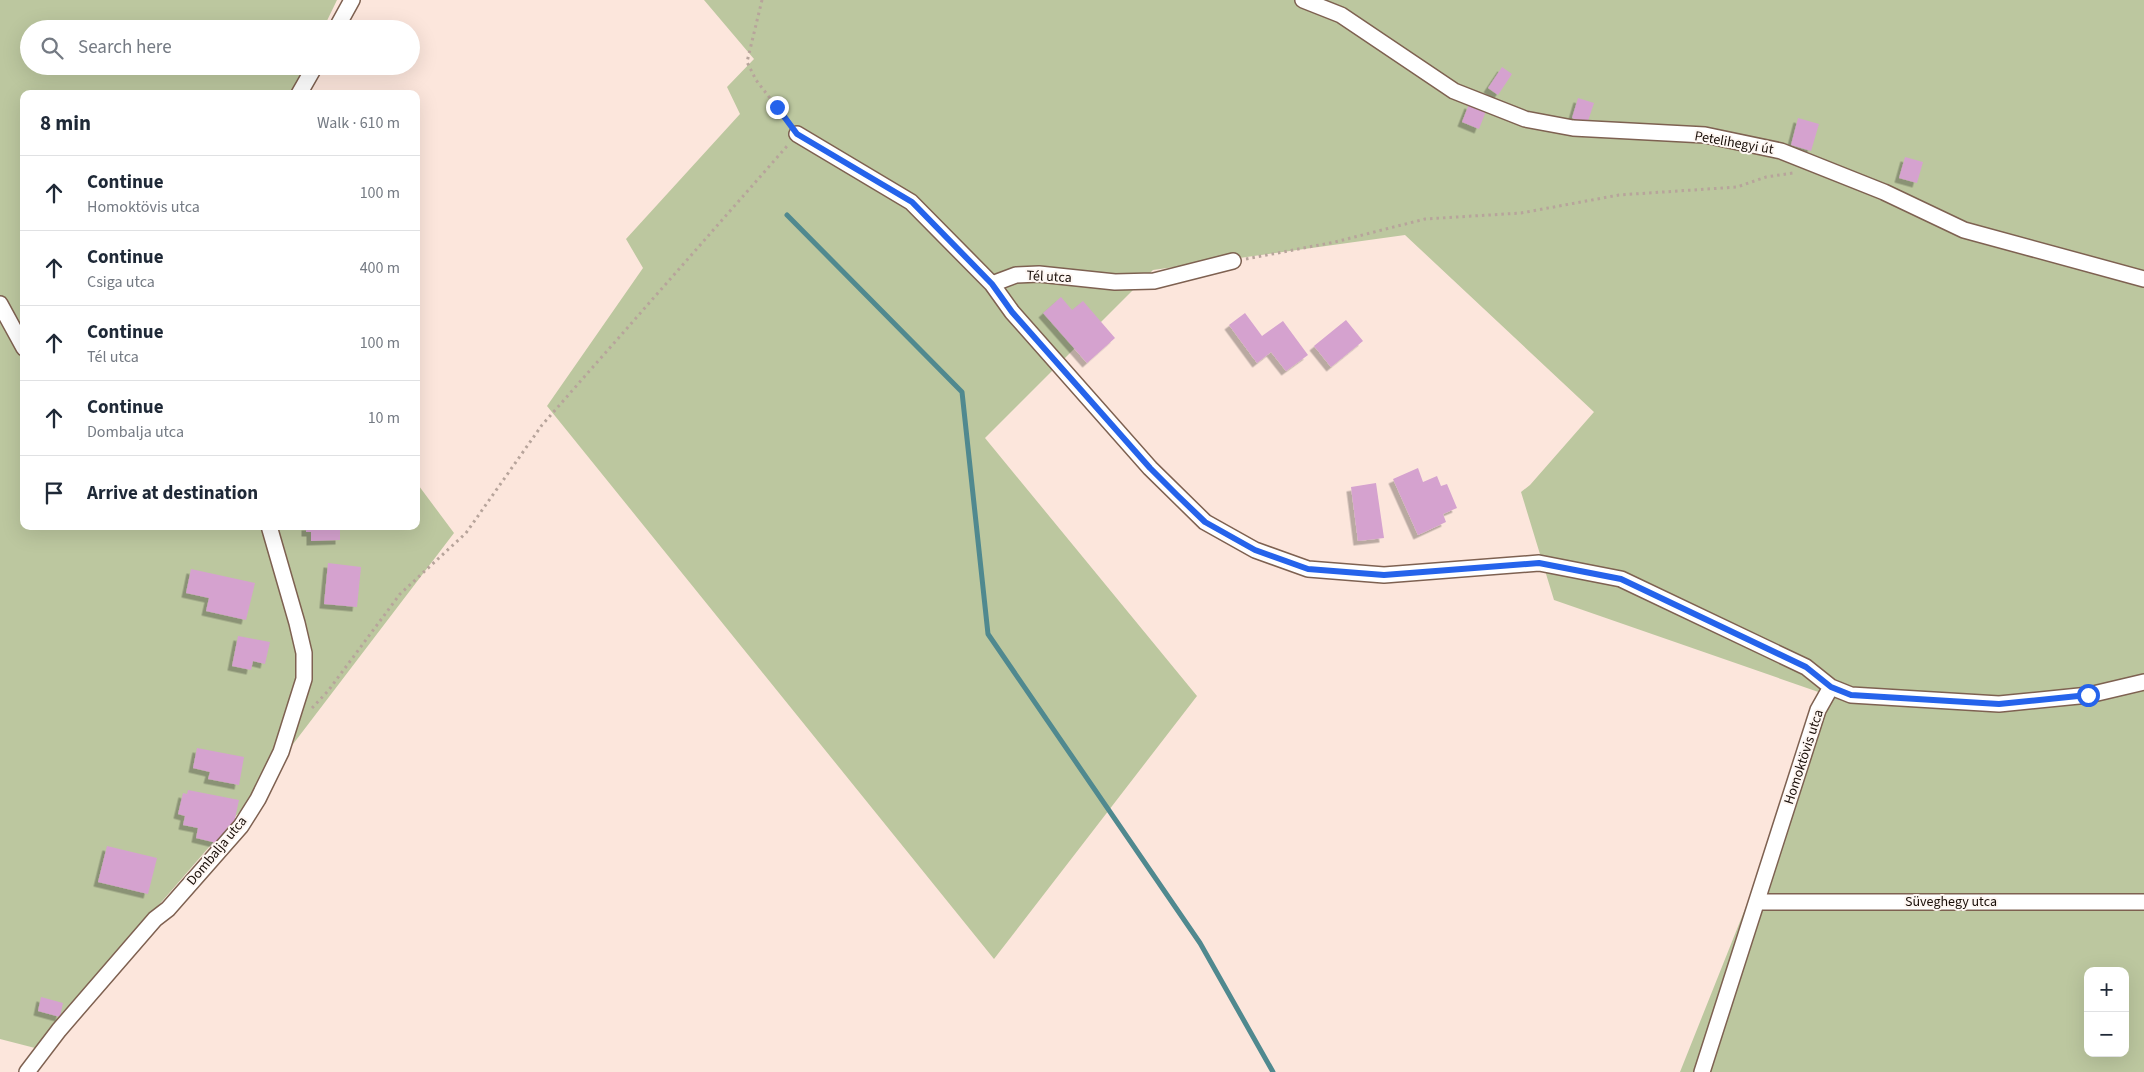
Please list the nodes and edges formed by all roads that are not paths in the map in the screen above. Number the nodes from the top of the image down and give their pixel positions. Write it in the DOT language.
graph roads {
  1 [pos="352,0"];
  2 [pos="1303,0"];
  3 [pos="341,20"];
  4 [pos="310,75"];
  5 [pos="301,90"];
  6 [pos="797,134"];
  7 [pos="1233,262"];
  8 [pos="2144,278"];
  9 [pos="992,284"];
  10 [pos="0,304"];
  11 [pos="20,341"];
  12 [pos="270,530"];
  13 [pos="2144,682"];
  14 [pos="1831,687"];
  15 [pos="1758,902"];
  16 [pos="2144,902"];
  17 [pos="27,1072"];
  18 [pos="1702,1072"];
  1 -- 3 [label="street"];
  2 -- 8 [label="street, Petelihegyi út"];
  4 -- 5 [label="street"];
  6 -- 9 [label="street"];
  7 -- 9 [label="street, Tél utca"];
  9 -- 14 [label="street"];
  10 -- 11 [label="street"];
  12 -- 17 [label="street, Dombalja utca"];
  13 -- 14 [label="street"];
  14 -- 15 [label="street, Homoktövis utca"];
  15 -- 16 [label="street, Süveghegy utca"];
  15 -- 18 [label="street, Homoktövis utca"];
}
